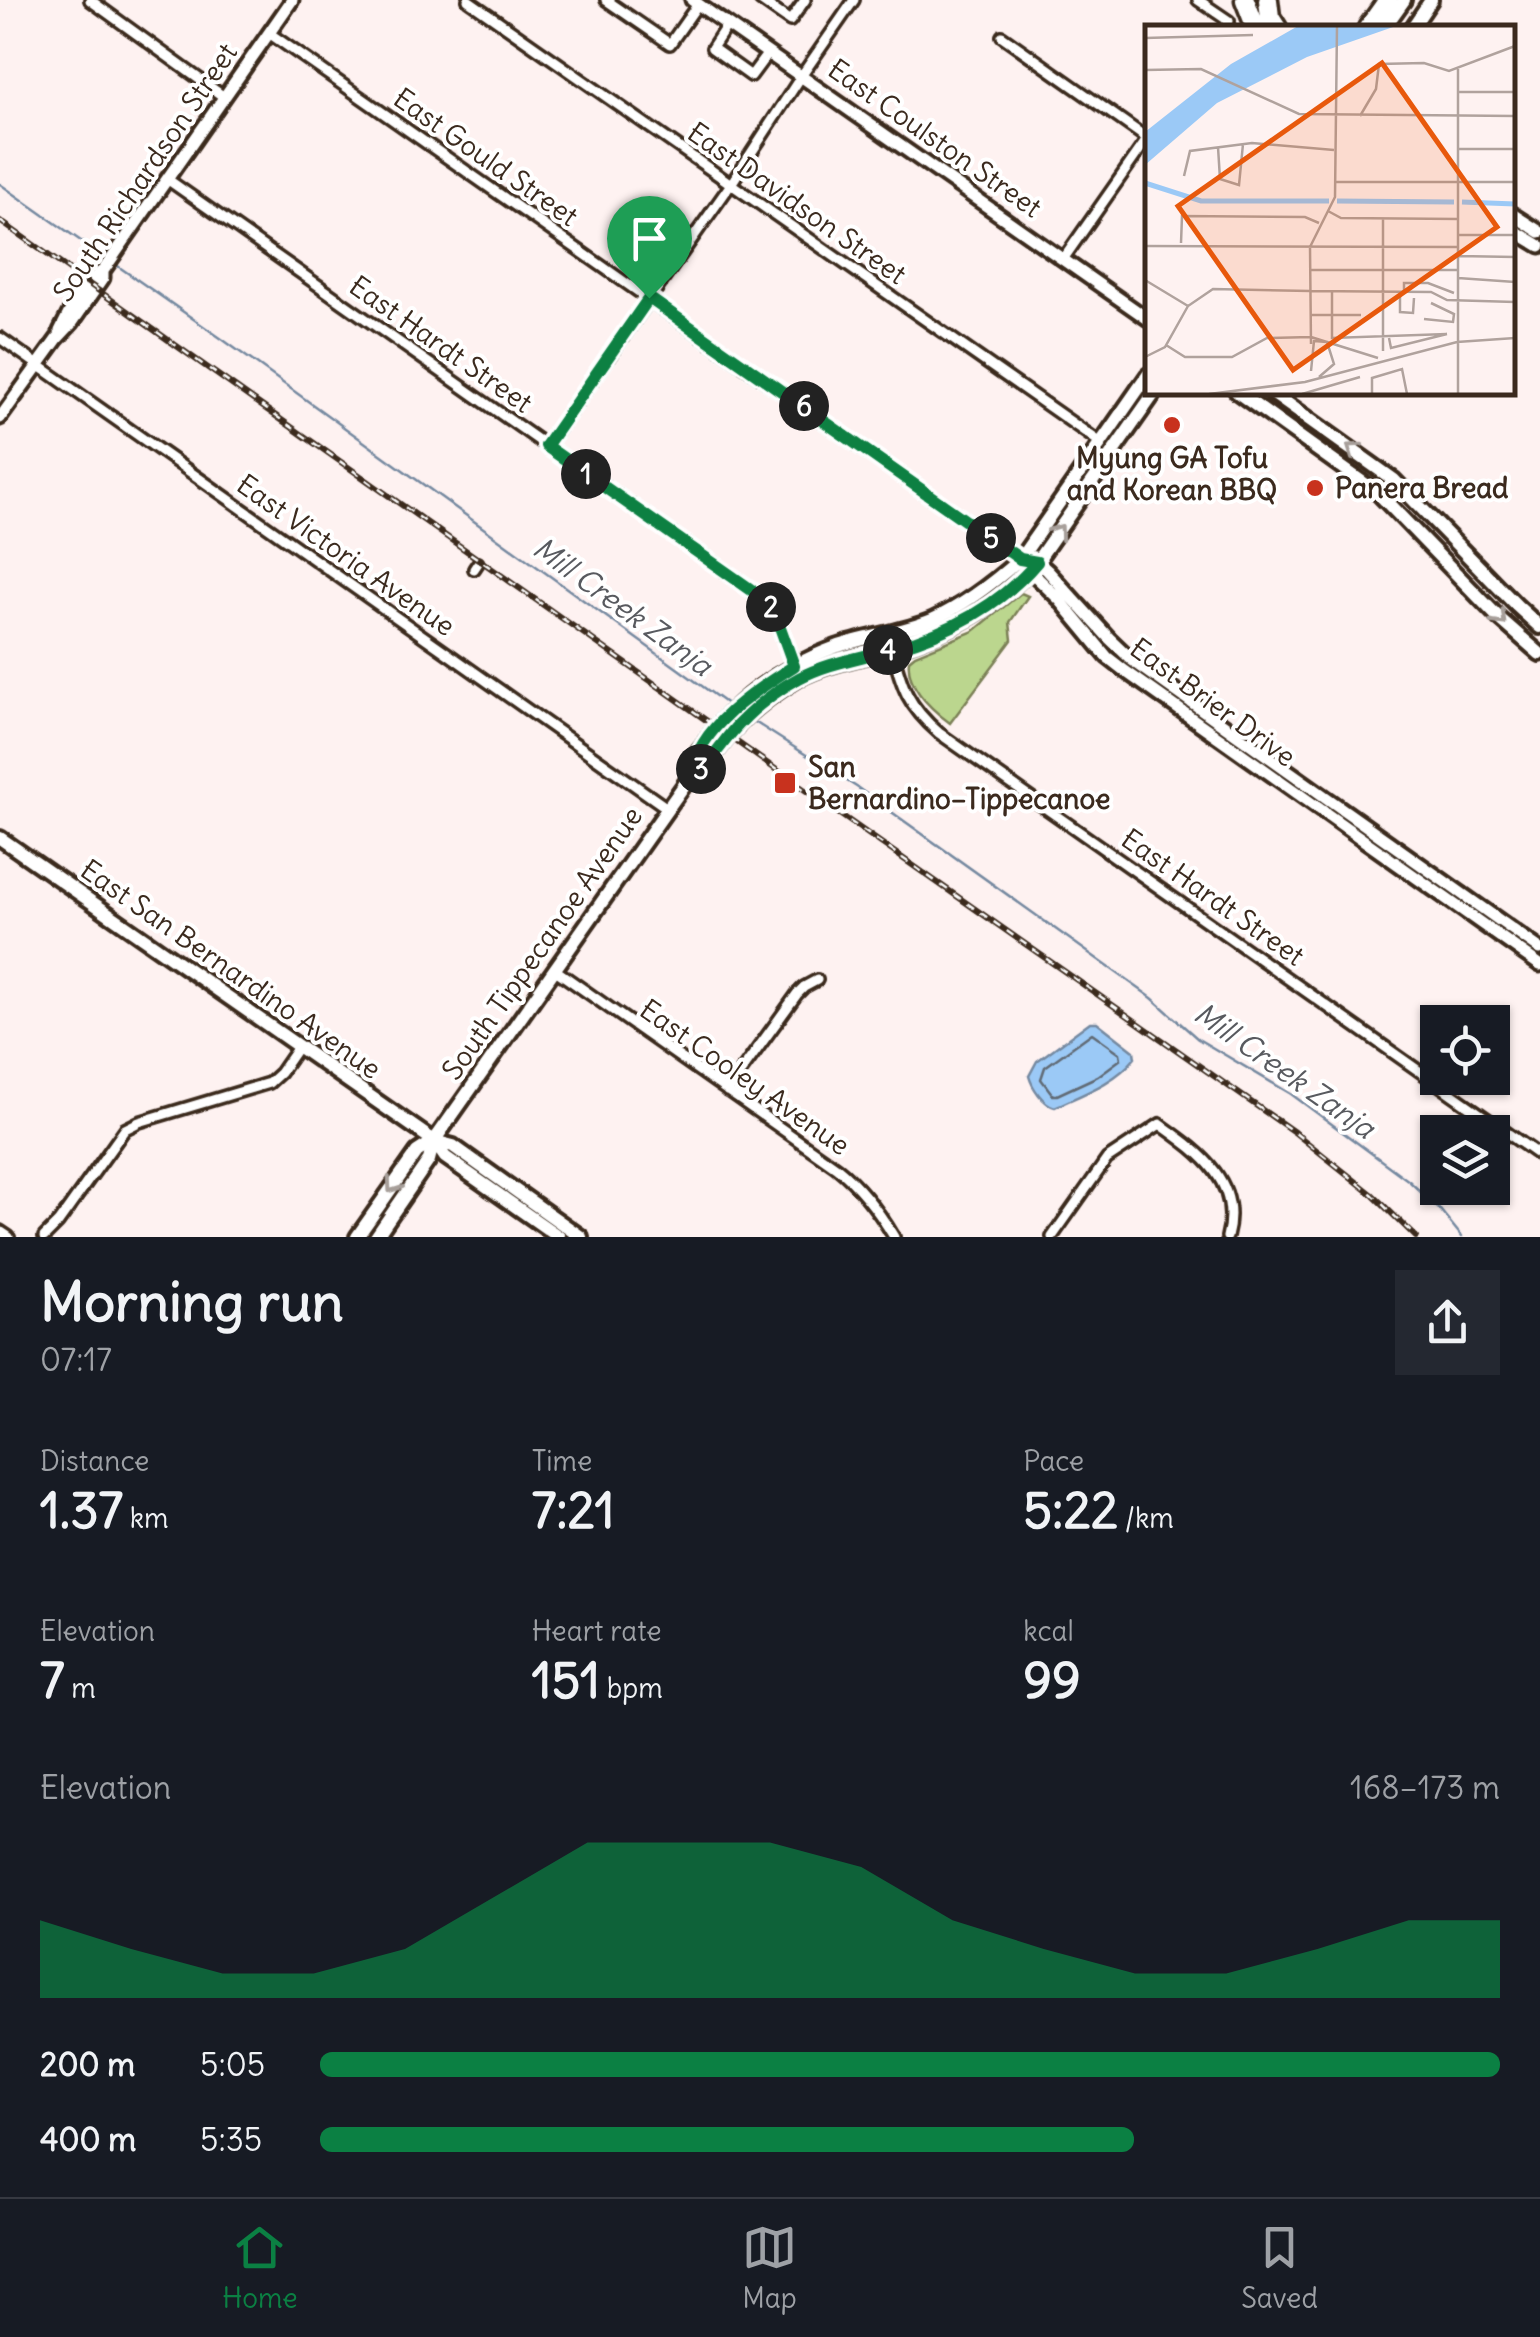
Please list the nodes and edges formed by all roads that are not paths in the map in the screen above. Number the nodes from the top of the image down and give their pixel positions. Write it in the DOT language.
graph roads {
  1 [pos="90,0"];
  2 [pos="292,0"];
  3 [pos="468,0"];
  4 [pos="606,0"];
  5 [pos="760,0"];
  6 [pos="805,0"];
  7 [pos="854,0"];
  8 [pos="1198,0"];
  9 [pos="1245,0"];
  10 [pos="1268,0"];
  11 [pos="1388,0"];
  12 [pos="1404,0"];
  13 [pos="1431,0"];
  14 [pos="695,2"];
  15 [pos="1226,24"];
  16 [pos="728,25"];
  17 [pos="1255,25"];
  18 [pos="1274,25"];
  19 [pos="1370,25"];
  20 [pos="1386,25"];
  21 [pos="1414,25"];
  22 [pos="269,34"];
  23 [pos="1002,36"];
  24 [pos="768,54"];
  25 [pos="802,74"];
  26 [pos="224,97"];
  27 [pos="1145,138"];
  28 [pos="1145,142"];
  29 [pos="167,179"];
  30 [pos="731,184"];
  31 [pos="1515,216"];
  32 [pos="1515,231"];
  33 [pos="1540,232"];
  34 [pos="1540,246"];
  35 [pos="1064,258"];
  36 [pos="649,298"];
  37 [pos="1145,316"];
  38 [pos="0,338"];
  39 [pos="38,364"];
  40 [pos="1145,379"];
  41 [pos="1153,395"];
  42 [pos="1241,395"];
  43 [pos="1275,395"];
  44 [pos="0,418"];
  45 [pos="1101,442"];
  46 [pos="546,446"];
  47 [pos="1020,559"];
  48 [pos="1033,566"];
  49 [pos="1540,627"];
  50 [pos="889,642"];
  51 [pos="1540,654"];
  52 [pos="797,672"];
  53 [pos="732,721"];
  54 [pos="667,808"];
  55 [pos="0,838"];
  56 [pos="1540,949"];
  57 [pos="1540,965"];
  58 [pos="554,969"];
  59 [pos="817,980"];
  60 [pos="298,1047"];
  61 [pos="727,1091"];
  62 [pos="434,1142"];
  63 [pos="1540,1156"];
  64 [pos="0,1231"];
  65 [pos="1228,1235"];
  66 [pos="10,1237"];
  67 [pos="44,1237"];
  68 [pos="357,1237"];
  69 [pos="376,1237"];
  70 [pos="559,1237"];
  71 [pos="581,1237"];
  72 [pos="894,1237"];
  73 [pos="1052,1237"];
  1 -- 26 [label="street"];
  2 -- 22 [label="street, South Richardson Street"];
  3 -- 30 [label="street, East Davidson Street"];
  4 -- 14 [label="street"];
  5 -- 6 [label="street"];
  7 -- 25 [label="street"];
  8 -- 15 [label="street"];
  9 -- 17 [label="highway"];
  10 -- 18 [label="highway"];
  11 -- 19 [label="highway"];
  12 -- 20 [label="main road"];
  13 -- 21 [label="main road"];
  14 -- 16 [label="street, East Coulston Street"];
  16 -- 24 [label="street, East Coulston Street"];
  16 -- 24 [label="street"];
  22 -- 26 [label="street, South Richardson Street"];
  22 -- 36 [label="street, East Gould Street"];
  23 -- 27 [label="street"];
  24 -- 25 [label="street, East Coulston Street"];
  25 -- 30 [label="street"];
  25 -- 35 [label="street, East Coulston Street"];
  26 -- 29 [label="street, South Richardson Street"];
  28 -- 35 [label="street"];
  29 -- 39 [label="street, South Richardson Street"];
  29 -- 46 [label="street, East Hardt Street"];
  30 -- 36 [label="street"];
  30 -- 45 [label="street, East Davidson Street"];
  31 -- 33 [label="street"];
  32 -- 34 [label="street"];
  35 -- 37 [label="street, East Coulston Street"];
  36 -- 46 [label="street"];
  36 -- 47 [label="street, East Gould Street"];
  38 -- 39 [label="street, East Victoria Avenue"];
  39 -- 44 [label="street, South Richardson Street"];
  39 -- 54 [label="street, East Victoria Avenue"];
  40 -- 45 [label="main road, South Tippecanoe Avenue"];
  48 -- 41 [label="main road, South Tippecanoe Avenue, one-way"];
  42 -- 51 [label="main road, one-way"];
  49 -- 43 [label="main road, one-way"];
  45 -- 47 [label="main road, South Tippecanoe Avenue"];
  46 -- 52 [label="street, East Hardt Street"];
  47 -- 48 [label="street, East Brier Drive"];
  47 -- 50 [label="main road, South Tippecanoe Avenue"];
  48 -- 50 [label="main road, South Tippecanoe Avenue"];
  48 -- 56 [label="street, East Brier Drive"];
  48 -- 57 [label="street, East Brier Drive"];
  50 -- 52 [label="main road, South Tippecanoe Avenue"];
  50 -- 63 [label="street, East Hardt Street"];
  52 -- 53 [label="main road, South Tippecanoe Avenue"];
  52 -- 53 [label="main road, South Tippecanoe Avenue"];
  53 -- 54 [label="main road, South Tippecanoe Avenue"];
  54 -- 58 [label="main road, South Tippecanoe Avenue"];
  55 -- 60 [label="main road, East San Bernardino Avenue"];
  58 -- 61 [label="street, East Cooley Avenue"];
  58 -- 62 [label="main road, South Tippecanoe Avenue"];
  59 -- 61 [label="street"];
  60 -- 62 [label="main road, East San Bernardino Avenue"];
  60 -- 67 [label="street"];
  61 -- 72 [label="street, East Cooley Avenue"];
  62 -- 68 [label="main road, South Tippecanoe Avenue, one-way"];
  62 -- 69 [label="main road, South Tippecanoe Avenue"];
  62 -- 70 [label="main road"];
  62 -- 71 [label="main road"];
  64 -- 66 [label="street"];
  65 -- 73 [label="street"];
}
